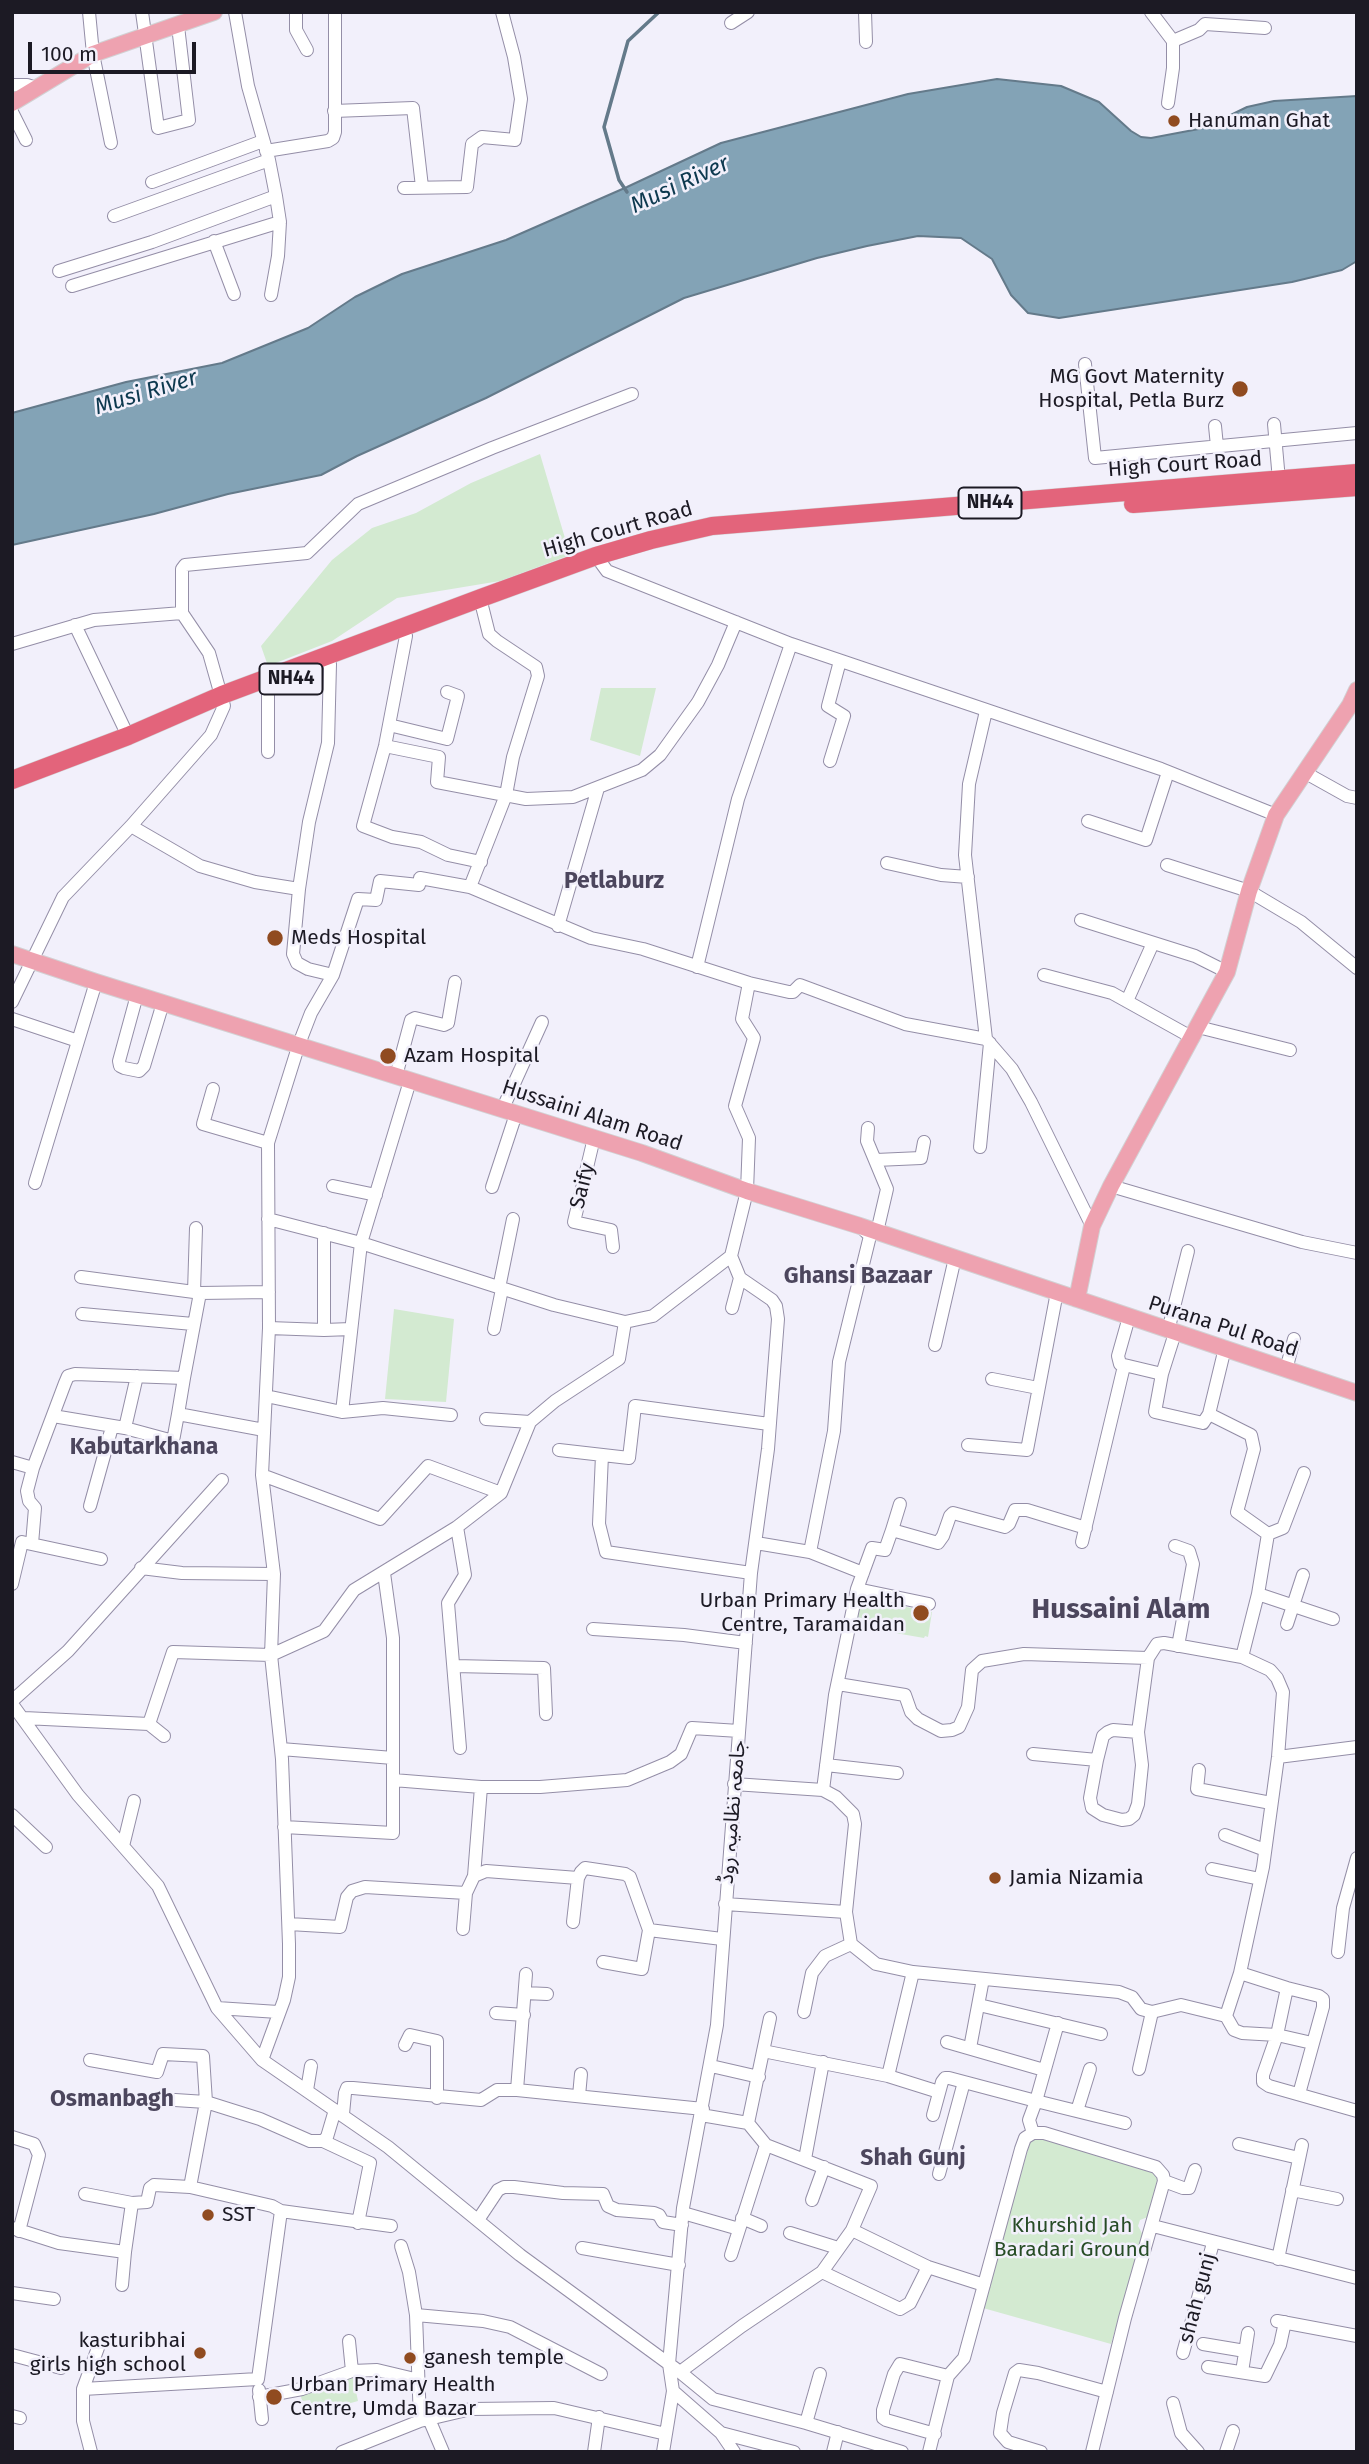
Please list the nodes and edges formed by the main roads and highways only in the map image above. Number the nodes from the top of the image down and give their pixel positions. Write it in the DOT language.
graph roads {
  1 [pos="206,14"];
  2 [pos="12,103"];
  3 [pos="1357,473"];
  4 [pos="1357,487"];
  5 [pos="599,560"];
  6 [pos="1357,690"];
  7 [pos="223,700"];
  8 [pos="1354,704"];
  9 [pos="12,780"];
  10 [pos="12,790"];
  11 [pos="12,954"];
  12 [pos="1077,1299"];
  13 [pos="1357,1393"];
  1 -- 2 [label="main road"];
  3 -- 5 [label="highway, High Court Road / NH44"];
  4 -- 5 [label="highway, High Court Road / NH44"];
  5 -- 7 [label="highway, High Court Road / NH44"];
  5 -- 7 [label="highway, High Court Road / NH44"];
  6 -- 8 [label="main road"];
  7 -- 9 [label="highway, High Court Road / NH44"];
  7 -- 10 [label="highway, High Court Road / NH44"];
  8 -- 12 [label="main road"];
  11 -- 12 [label="main road, Hussaini Alam Road"];
  12 -- 13 [label="main road, Purana Pul Road"];
}
